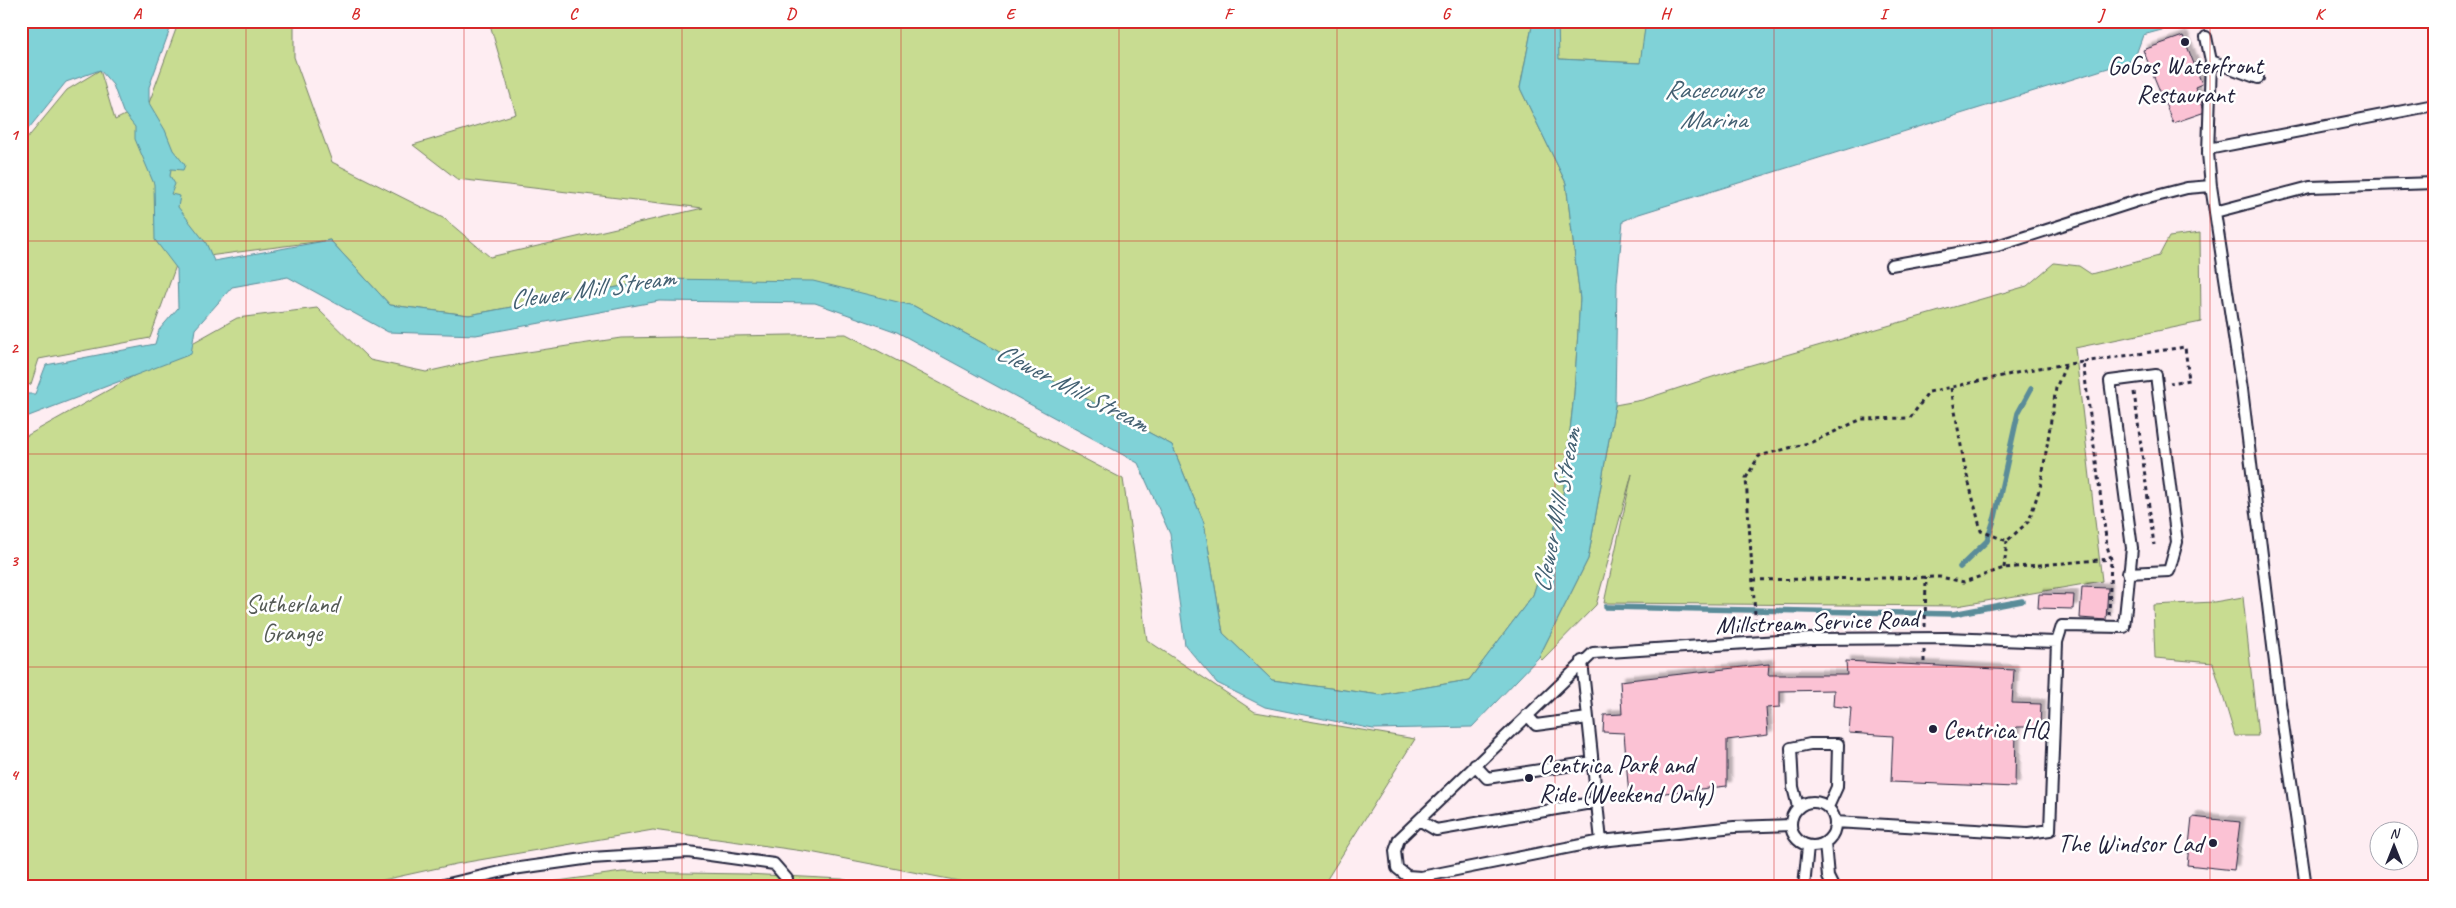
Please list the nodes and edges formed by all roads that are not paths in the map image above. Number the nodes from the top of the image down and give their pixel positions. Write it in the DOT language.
graph roads {
  1 [pos="2206,37"];
  2 [pos="2211,61"];
  3 [pos="2258,78"];
  4 [pos="2429,106"];
  5 [pos="2208,149"];
  6 [pos="2435,183"];
  7 [pos="2212,186"];
  8 [pos="2215,212"];
  9 [pos="1891,265"];
  10 [pos="2128,573"];
  11 [pos="2057,642"];
  12 [pos="1582,662"];
  13 [pos="1527,715"];
  14 [pos="1588,718"];
  15 [pos="1592,762"];
  16 [pos="1475,765"];
  17 [pos="1597,802"];
  18 [pos="1798,807"];
  19 [pos="1828,808"];
  20 [pos="1419,820"];
  21 [pos="1835,822"];
  22 [pos="1791,825"];
  23 [pos="1601,841"];
  24 [pos="1825,842"];
  25 [pos="1808,846"];
  26 [pos="435,887"];
  27 [pos="787,887"];
  28 [pos="1804,887"];
  29 [pos="1833,887"];
  30 [pos="2306,887"];
  1 -- 2 [label="lane"];
  2 -- 3 [label="lane"];
  2 -- 5 [label="lane"];
  4 -- 5 [label="lane"];
  5 -- 7 [label="lane"];
  6 -- 8 [label="lane"];
  7 -- 8 [label="lane"];
  7 -- 9 [label="lane"];
  8 -- 30 [label="lane"];
  10 -- 10 [label="lane"];
  10 -- 11 [label="lane"];
  11 -- 12 [label="lane, Millstream Service Road"];
  11 -- 21 [label="lane"];
  12 -- 13 [label="lane, Millstream Service Road"];
  12 -- 14 [label="lane"];
  13 -- 14 [label="lane"];
  13 -- 16 [label="lane, Millstream Service Road"];
  14 -- 15 [label="lane"];
  15 -- 16 [label="lane"];
  15 -- 17 [label="lane"];
  16 -- 20 [label="lane, Millstream Service Road"];
  17 -- 20 [label="lane"];
  17 -- 23 [label="lane"];
  18 -- 19 [label="lane"];
  18 -- 19 [label="lane"];
  18 -- 22 [label="lane"];
  19 -- 21 [label="lane"];
  20 -- 23 [label="lane, Millstream Service Road"];
  21 -- 24 [label="lane"];
  22 -- 23 [label="lane, Millstream Service Road"];
  22 -- 25 [label="lane"];
  24 -- 25 [label="lane"];
  24 -- 29 [label="lane"];
  25 -- 28 [label="lane"];
  26 -- 27 [label="lane"];
}
